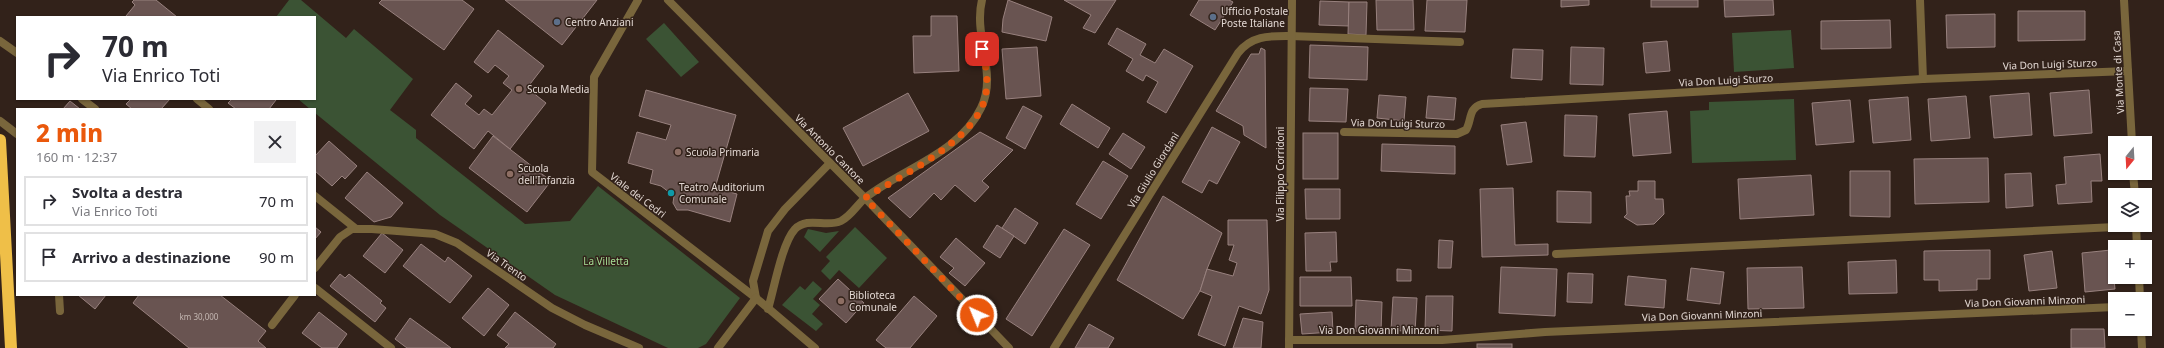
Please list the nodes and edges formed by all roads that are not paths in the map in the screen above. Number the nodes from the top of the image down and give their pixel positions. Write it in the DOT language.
graph roads {
  1 [pos="638,0"];
  2 [pos="668,0"];
  3 [pos="982,0"];
  4 [pos="1292,0"];
  5 [pos="1920,0"];
  6 [pos="2124,0"];
  7 [pos="1290,36"];
  8 [pos="0,41"];
  9 [pos="1460,42"];
  10 [pos="16,52"];
  11 [pos="2128,71"];
  12 [pos="1923,78"];
  13 [pos="83,100"];
  14 [pos="198,100"];
  15 [pos="94,108"];
  16 [pos="208,108"];
  17 [pos="0,121"];
  18 [pos="1344,132"];
  19 [pos="16,133"];
  20 [pos="2132,136"];
  21 [pos="0,140"];
  22 [pos="830,163"];
  23 [pos="316,197"];
  24 [pos="865,198"];
  25 [pos="2108,227"];
  26 [pos="355,228"];
  27 [pos="1556,254"];
  28 [pos="316,267"];
  29 [pos="316,289"];
  30 [pos="59,296"];
  31 [pos="294,296"];
  32 [pos="756,298"];
  33 [pos="2108,307"];
  34 [pos="768,309"];
  35 [pos="60,311"];
  36 [pos="272,325"];
  37 [pos="2141,336"];
  38 [pos="1289,344"];
  39 [pos="11,348"];
  40 [pos="391,348"];
  41 [pos="639,348"];
  42 [pos="718,348"];
  43 [pos="815,348"];
  44 [pos="1009,348"];
  45 [pos="1054,348"];
  46 [pos="2142,348"];
  1 -- 32 [label="street, Viale dei Cedri"];
  2 -- 22 [label="street, Via Antonio Cantore"];
  3 -- 24 [label="street"];
  4 -- 7 [label="street, Via Filippo Corridoni"];
  5 -- 12 [label="street"];
  6 -- 11 [label="street, Via Monte di Casa"];
  7 -- 9 [label="street, Via Giulio Giordani"];
  7 -- 38 [label="street, Via Filippo Corridoni"];
  7 -- 45 [label="street, Via Giulio Giordani"];
  8 -- 10 [label="street"];
  11 -- 12 [label="street, Via Don Luigi Sturzo"];
  11 -- 20 [label="street, Via Monte di Casa"];
  12 -- 18 [label="street, Via Don Luigi Sturzo"];
  13 -- 15 [label="street"];
  14 -- 16 [label="street"];
  17 -- 19 [label="street"];
  21 -- 39 [label="highway"];
  22 -- 24 [label="street, Via Antonio Cantore"];
  22 -- 32 [label="street"];
  23 -- 26 [label="street"];
  24 -- 34 [label="street"];
  24 -- 44 [label="street, Via Antonio Cantore"];
  25 -- 27 [label="street"];
  26 -- 28 [label="street"];
  26 -- 41 [label="street, Via Trento"];
  29 -- 40 [label="street"];
  30 -- 35 [label="street"];
  31 -- 36 [label="street"];
  32 -- 34 [label="street, Viale dei Cedri"];
  32 -- 42 [label="street"];
  33 -- 38 [label="street, Via Don Giovanni Minzoni"];
  34 -- 43 [label="street, Viale dei Cedri"];
  37 -- 46 [label="street"];
}
